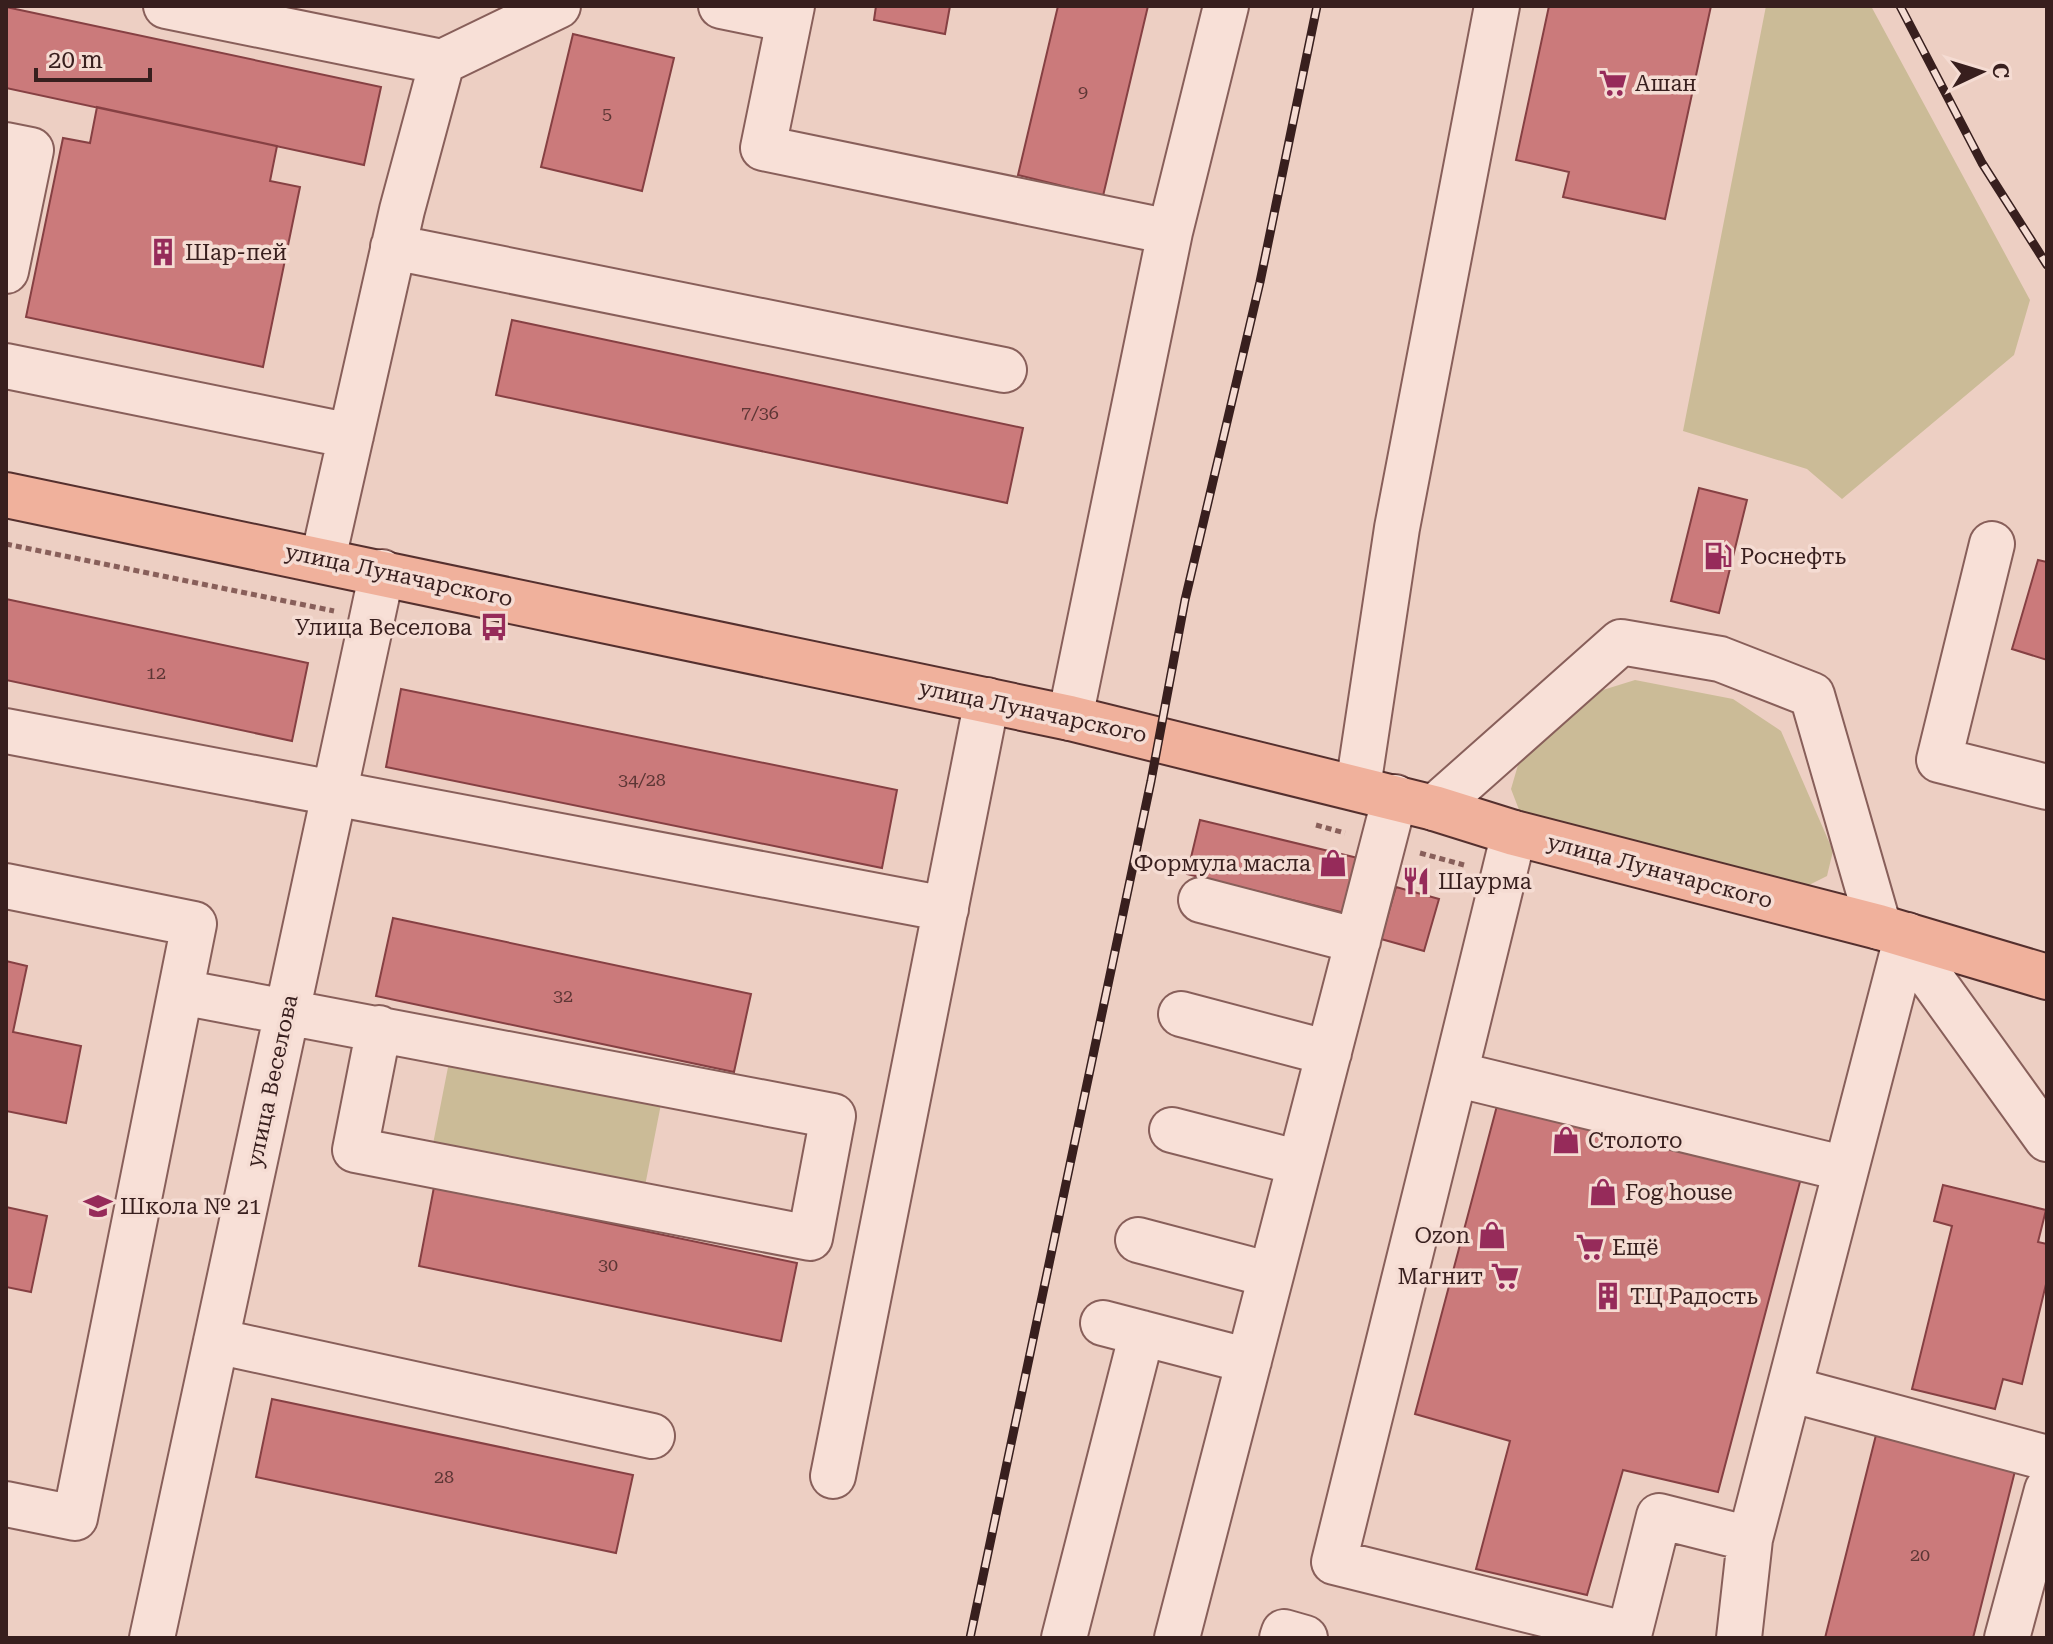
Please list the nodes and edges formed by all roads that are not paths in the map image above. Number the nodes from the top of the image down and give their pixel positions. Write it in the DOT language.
graph roads {
  1 [pos="166,6"];
  2 [pos="558,6"];
  3 [pos="721,6"];
  4 [pos="1226,6"];
  5 [pos="1497,6"];
  6 [pos="790,13"];
  7 [pos="442,62"];
  8 [pos="6,145"];
  9 [pos="1170,232"];
  10 [pos="393,247"];
  11 [pos="6,271"];
  12 [pos="6,366"];
  13 [pos="1004,370"];
  14 [pos="351,436"];
  15 [pos="6,495"];
  16 [pos="1992,544"];
  17 [pos="323,559"];
  18 [pos="382,572"];
  19 [pos="987,700"];
  20 [pos="1070,718"];
  21 [pos="6,731"];
  22 [pos="2047,787"];
  23 [pos="333,793"];
  24 [pos="1396,797"];
  25 [pos="1514,833"];
  26 [pos="6,886"];
  27 [pos="1201,900"];
  28 [pos="946,909"];
  29 [pos="1893,931"];
  30 [pos="1358,941"];
  31 [pos="2047,977"];
  32 [pos="181,992"];
  33 [pos="286,1013"];
  34 [pos="1181,1014"];
  35 [pos="379,1028"];
  36 [pos="1329,1053"];
  37 [pos="1455,1074"];
  38 [pos="1172,1130"];
  39 [pos="2047,1139"];
  40 [pos="1300,1163"];
  41 [pos="1846,1169"];
  42 [pos="1138,1240"];
  43 [pos="1271,1275"];
  44 [pos="216,1341"];
  45 [pos="1249,1361"];
  46 [pos="1789,1389"];
  47 [pos="652,1436"];
  48 [pos="2047,1458"];
  49 [pos="833,1476"];
  50 [pos="2047,1490"];
  51 [pos="6,1504"];
  52 [pos="1750,1539"];
  53 [pos="152,1638"];
  54 [pos="1064,1638"];
  55 [pos="1177,1638"];
  56 [pos="1282,1638"];
  57 [pos="1305,1638"];
  58 [pos="1739,1638"];
  59 [pos="2007,1638"];
  1 -- 7 [label="street"];
  2 -- 7 [label="street"];
  3 -- 6 [label="street"];
  4 -- 9 [label="street"];
  5 -- 24 [label="street"];
  6 -- 9 [label="street"];
  7 -- 10 [label="street"];
  8 -- 11 [label="street"];
  9 -- 20 [label="street"];
  10 -- 13 [label="street"];
  10 -- 14 [label="street"];
  12 -- 14 [label="street"];
  14 -- 17 [label="street"];
  15 -- 17 [label="main road, улица Луначарского"];
  16 -- 22 [label="street"];
  17 -- 18 [label="main road, улица Луначарского"];
  18 -- 19 [label="main road, улица Луначарского"];
  18 -- 23 [label="street, улица Веселова"];
  19 -- 20 [label="main road, улица Луначарского"];
  19 -- 28 [label="street"];
  20 -- 24 [label="main road, улица Луначарского"];
  21 -- 23 [label="street"];
  23 -- 28 [label="street"];
  23 -- 33 [label="street, улица Веселова"];
  24 -- 25 [label="main road, улица Луначарского"];
  24 -- 29 [label="street"];
  24 -- 30 [label="street"];
  25 -- 29 [label="main road, улица Луначарского"];
  25 -- 37 [label="street"];
  26 -- 32 [label="street"];
  27 -- 30 [label="street"];
  28 -- 49 [label="street"];
  29 -- 31 [label="main road, улица Луначарского"];
  29 -- 39 [label="street"];
  29 -- 41 [label="street"];
  30 -- 36 [label="street"];
  32 -- 33 [label="street"];
  32 -- 51 [label="street"];
  33 -- 35 [label="street"];
  33 -- 44 [label="street, улица Веселова"];
  34 -- 36 [label="street"];
  35 -- 35 [label="street"];
  36 -- 40 [label="street"];
  37 -- 41 [label="street"];
  37 -- 52 [label="street"];
  38 -- 40 [label="street"];
  40 -- 43 [label="street"];
  41 -- 46 [label="street"];
  42 -- 43 [label="street"];
  43 -- 45 [label="street"];
  44 -- 47 [label="street"];
  44 -- 53 [label="street, улица Веселова"];
  45 -- 54 [label="street"];
  45 -- 55 [label="street"];
  46 -- 48 [label="street"];
  46 -- 52 [label="street"];
  50 -- 59 [label="street"];
  52 -- 58 [label="street"];
  56 -- 57 [label="street"];
}
